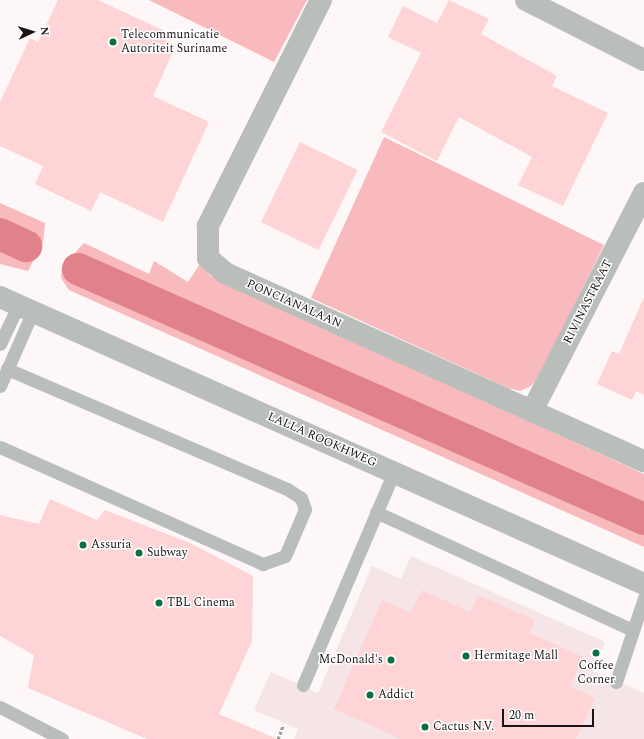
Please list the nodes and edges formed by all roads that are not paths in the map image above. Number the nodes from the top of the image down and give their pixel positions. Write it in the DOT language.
graph roads {
  1 [pos="321,0"];
  2 [pos="526,0"];
  3 [pos="644,60"];
  4 [pos="644,193"];
  5 [pos="10,302"];
  6 [pos="0,344"];
  7 [pos="7,369"];
  8 [pos="0,386"];
  9 [pos="532,411"];
  10 [pos="0,447"];
  11 [pos="644,461"];
  12 [pos="394,472"];
  13 [pos="376,512"];
  14 [pos="644,584"];
  15 [pos="644,598"];
  16 [pos="632,630"];
  17 [pos="616,682"];
  18 [pos="303,685"];
  19 [pos="0,707"];
  20 [pos="62,739"];
  1 -- 9 [label="street, PONCIANALAAN"];
  2 -- 3 [label="street"];
  4 -- 9 [label="street, RIVINASTRAAT"];
  5 -- 6 [label="lane"];
  5 -- 7 [label="lane"];
  5 -- 12 [label="street, LALLA ROOKHWEG"];
  7 -- 8 [label="lane"];
  7 -- 10 [label="lane"];
  9 -- 11 [label="street, PONCIANALAAN"];
  12 -- 13 [label="lane"];
  12 -- 14 [label="street, LALLA ROOKHWEG"];
  13 -- 16 [label="lane"];
  13 -- 18 [label="lane"];
  15 -- 16 [label="lane"];
  16 -- 17 [label="lane"];
  19 -- 20 [label="lane"];
}
